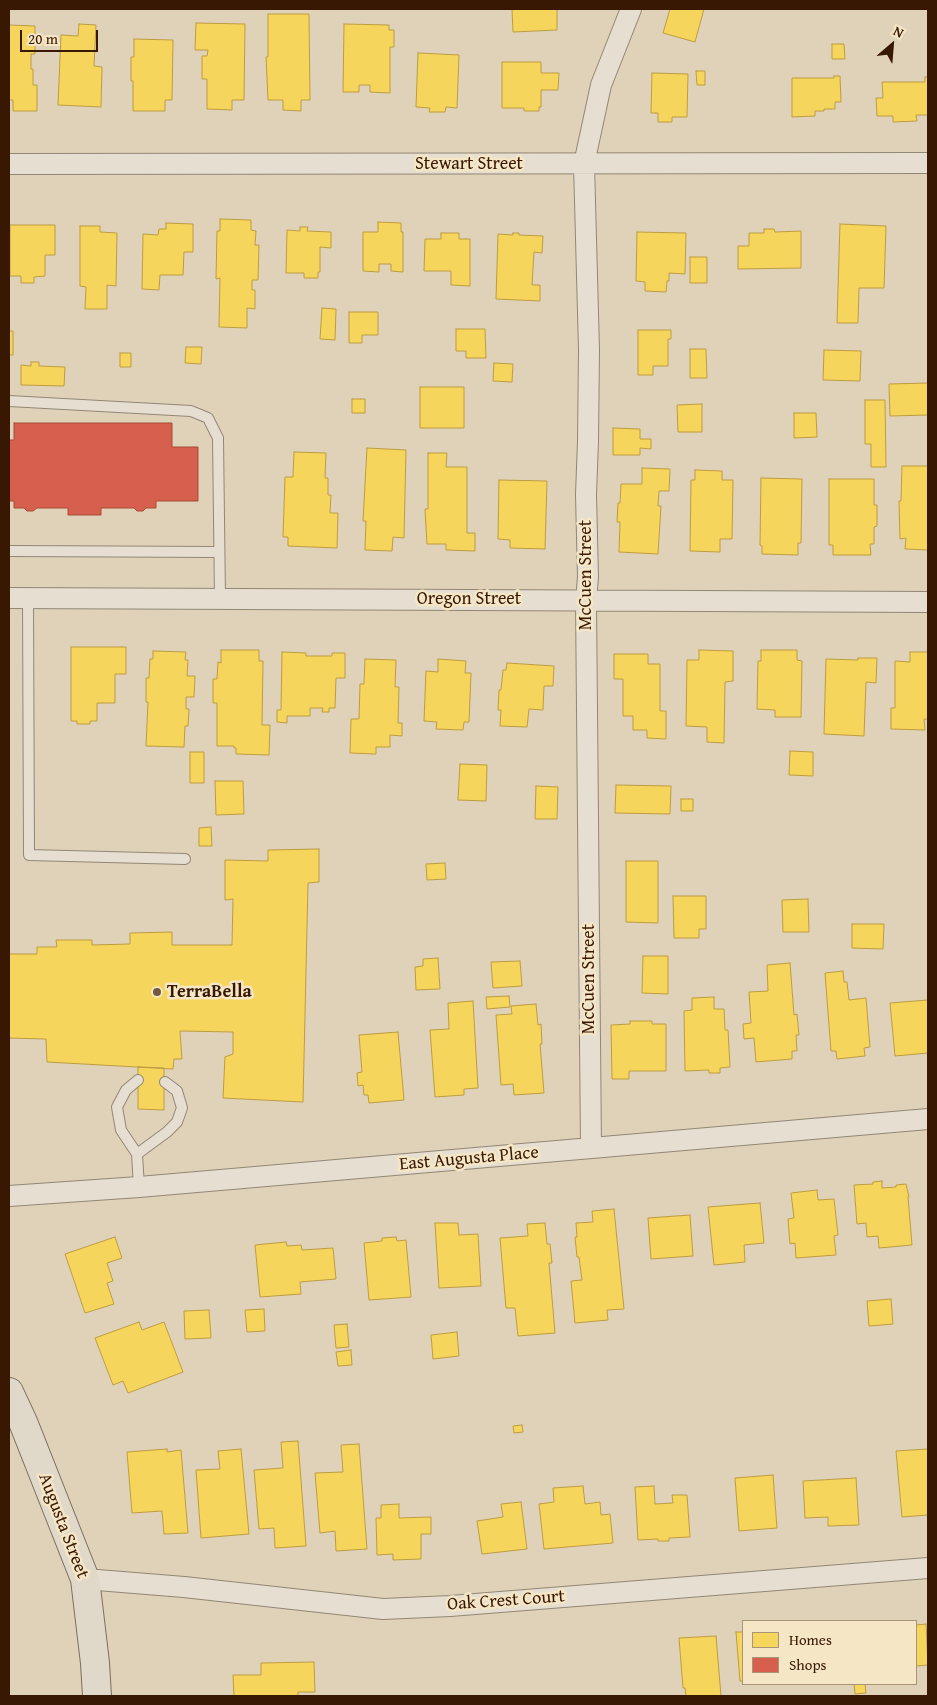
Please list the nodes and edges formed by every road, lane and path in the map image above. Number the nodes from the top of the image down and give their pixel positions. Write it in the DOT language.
graph roads {
  1 [pos="631,9"];
  2 [pos="928,163"];
  3 [pos="9,164"];
  4 [pos="584,164"];
  5 [pos="9,401"];
  6 [pos="9,551"];
  7 [pos="219,552"];
  8 [pos="18,598"];
  9 [pos="220,599"];
  10 [pos="586,600"];
  11 [pos="928,602"];
  12 [pos="185,859"];
  13 [pos="138,1080"];
  14 [pos="165,1082"];
  15 [pos="928,1119"];
  16 [pos="591,1148"];
  17 [pos="137,1154"];
  18 [pos="139,1187"];
  19 [pos="9,1196"];
  20 [pos="9,1392"];
  21 [pos="928,1568"];
  22 [pos="85,1579"];
  23 [pos="97,1696"];
  1 -- 4 [label="street, McCuen Street"];
  2 -- 4 [label="street, Stewart Street"];
  3 -- 4 [label="street, Stewart Street"];
  4 -- 10 [label="street, McCuen Street"];
  5 -- 7 [label="lane"];
  6 -- 7 [label="lane"];
  7 -- 9 [label="lane"];
  8 -- 9 [label="street, Oregon Street"];
  8 -- 12 [label="lane"];
  9 -- 10 [label="street, Oregon Street"];
  10 -- 11 [label="street, Oregon Street"];
  10 -- 16 [label="street, McCuen Street"];
  13 -- 17 [label="lane"];
  14 -- 17 [label="lane"];
  15 -- 16 [label="street, East Augusta Place"];
  16 -- 18 [label="street, East Augusta Place"];
  17 -- 18 [label="lane"];
  18 -- 19 [label="street, East Augusta Place"];
  20 -- 22 [label="main road, Augusta Street"];
  21 -- 22 [label="street, Oak Crest Court"];
  22 -- 23 [label="main road, Augusta Street"];
}
